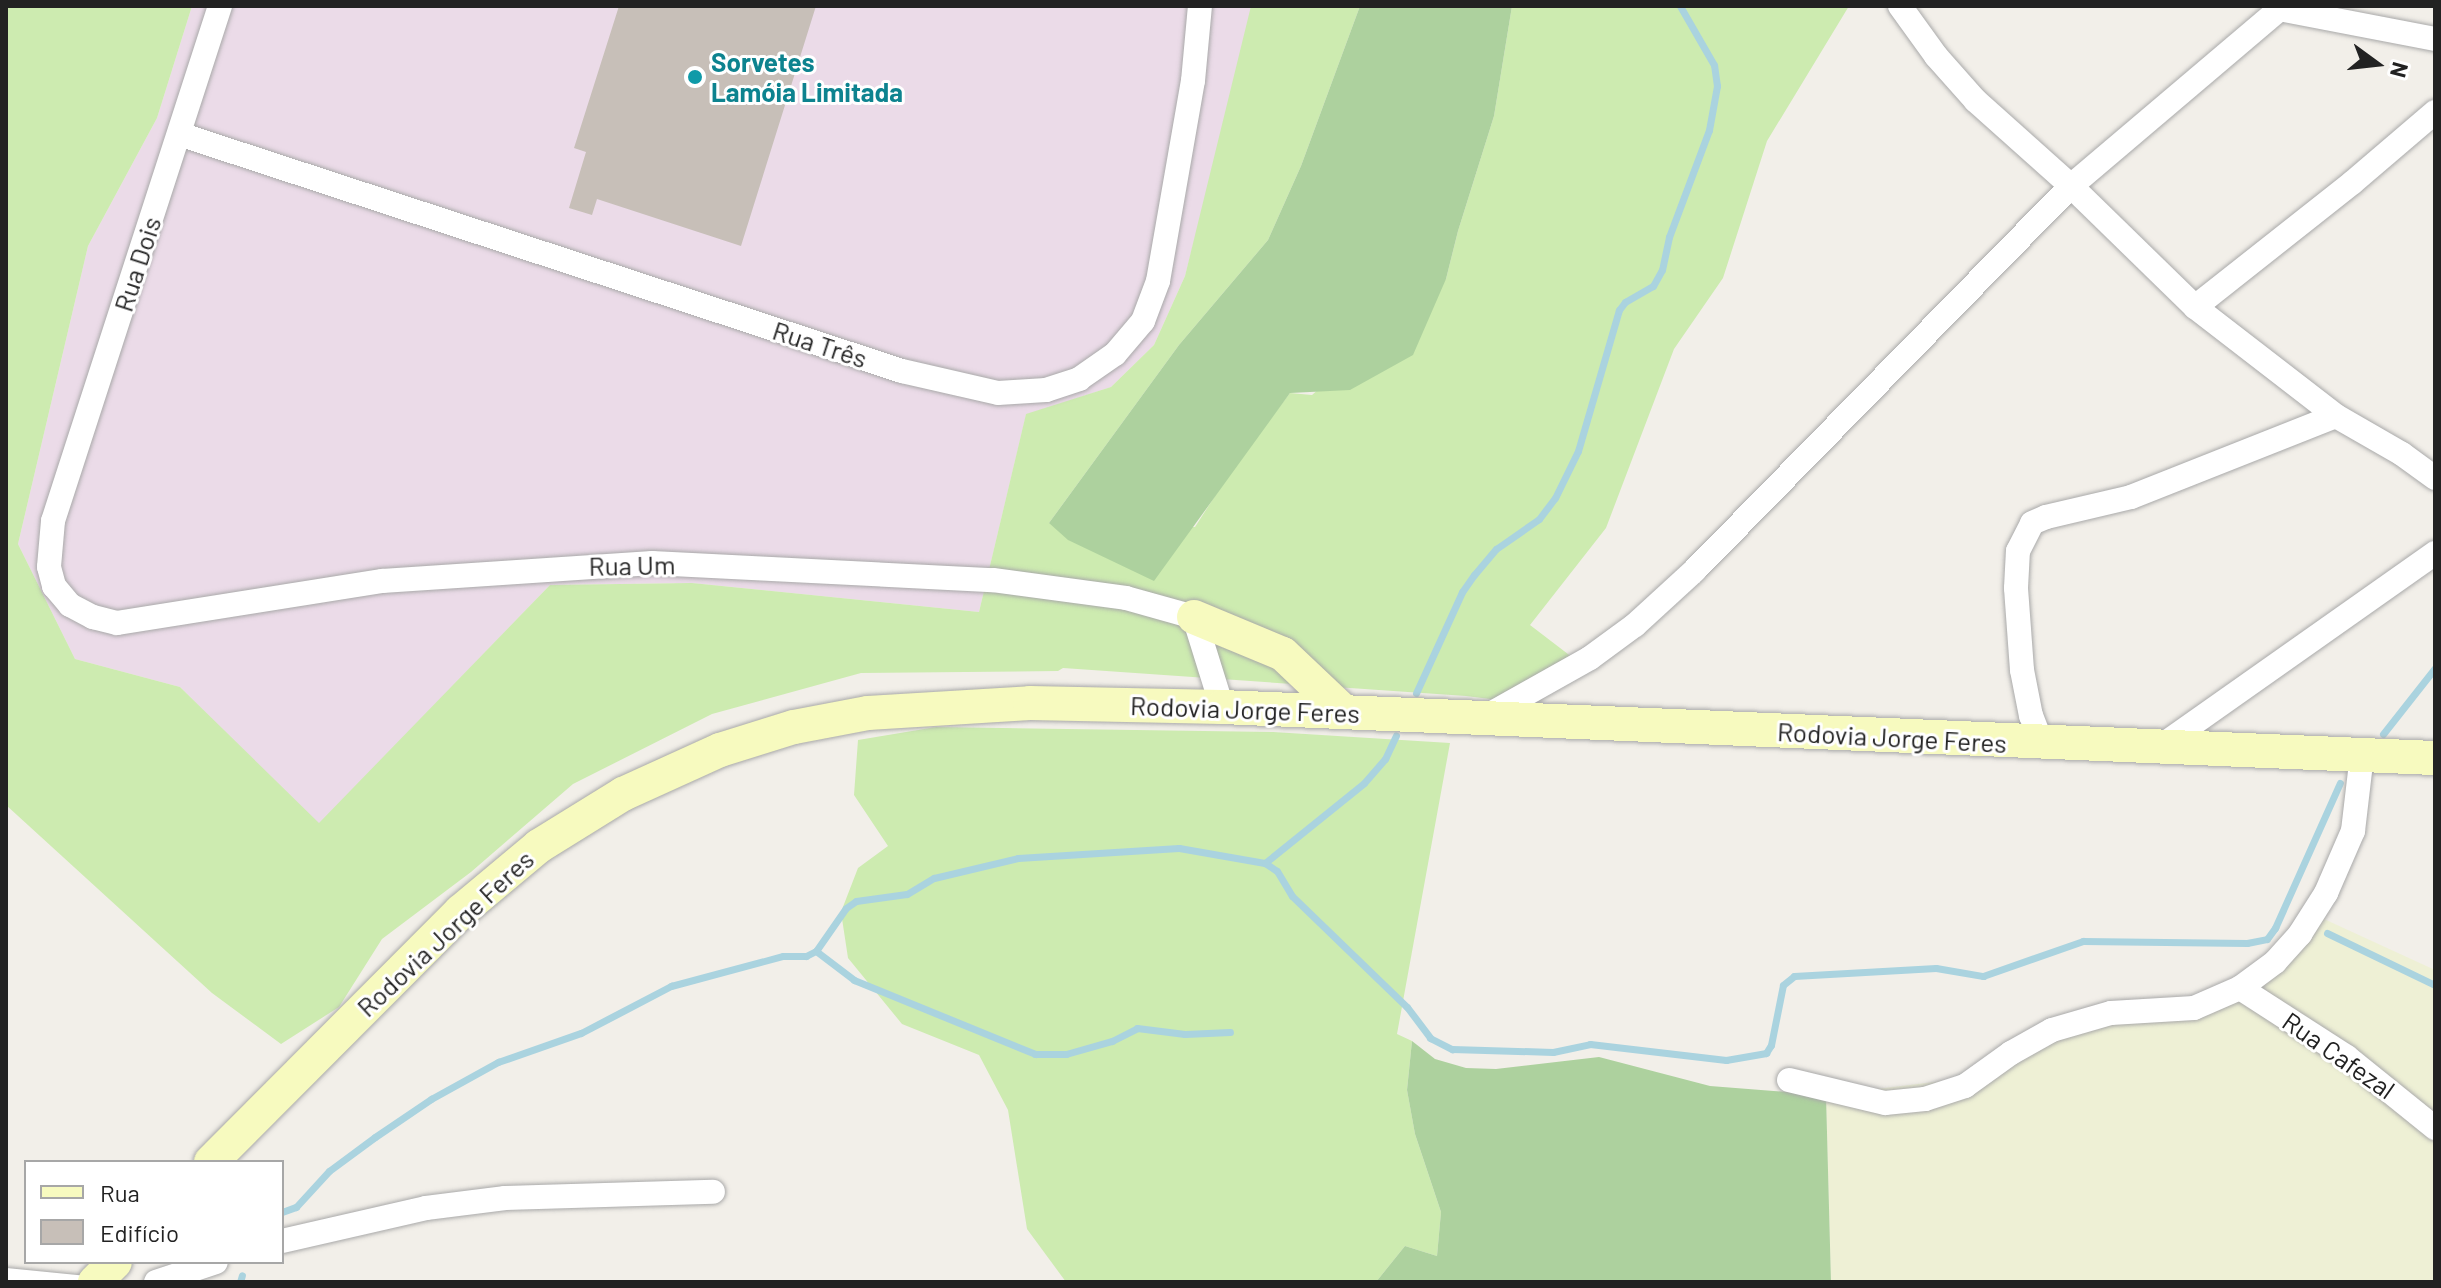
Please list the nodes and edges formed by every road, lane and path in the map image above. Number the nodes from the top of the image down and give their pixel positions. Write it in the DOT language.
graph roads {
  1 [pos="220,6"];
  2 [pos="1200,6"];
  3 [pos="1900,6"];
  4 [pos="2281,7"];
  5 [pos="2435,39"];
  6 [pos="2435,112"];
  7 [pos="179,134"];
  8 [pos="2071,186"];
  9 [pos="2195,307"];
  10 [pos="2336,416"];
  11 [pos="2435,478"];
  12 [pos="53,521"];
  13 [pos="2435,553"];
  14 [pos="1194,617"];
  15 [pos="1222,707"];
  16 [pos="1343,711"];
  17 [pos="1483,719"];
  18 [pos="2042,744"];
  19 [pos="2160,747"];
  20 [pos="2362,754"];
  21 [pos="2435,758"];
  22 [pos="2240,988"];
  23 [pos="1789,1080"];
  24 [pos="2435,1128"];
  25 [pos="213,1160"];
  26 [pos="713,1192"];
  27 [pos="284,1241"];
  28 [pos="113,1264"];
  29 [pos="210,1264"];
  30 [pos="6,1274"];
  31 [pos="87,1282"];
  32 [pos="95,1282"];
  33 [pos="156,1282"];
  1 -- 7 [label="street, Rua Dois"];
  2 -- 7 [label="street, Rua Três"];
  3 -- 8 [label="street"];
  4 -- 5 [label="street"];
  4 -- 8 [label="street"];
  6 -- 9 [label="street"];
  7 -- 12 [label="street, Rua Dois"];
  8 -- 9 [label="street"];
  8 -- 17 [label="street"];
  9 -- 10 [label="street"];
  10 -- 11 [label="street"];
  10 -- 18 [label="street"];
  12 -- 14 [label="street, Rua Um"];
  13 -- 19 [label="street"];
  14 -- 15 [label="street"];
  14 -- 16 [label="main road"];
  15 -- 16 [label="main road, Rodovia Jorge Feres"];
  15 -- 25 [label="main road, Rodovia Jorge Feres"];
  16 -- 17 [label="main road, Rodovia Jorge Feres"];
  17 -- 18 [label="main road, Rodovia Jorge Feres"];
  18 -- 19 [label="main road, Rodovia Jorge Feres"];
  19 -- 20 [label="main road, Rodovia Jorge Feres"];
  20 -- 21 [label="main road, Rodovia Jorge Feres"];
  20 -- 22 [label="street"];
  22 -- 23 [label="street"];
  22 -- 24 [label="street, Rua Cafezal"];
  26 -- 27 [label="street"];
  28 -- 32 [label="main road"];
  29 -- 33 [label="street"];
  30 -- 31 [label="lane"];
}
